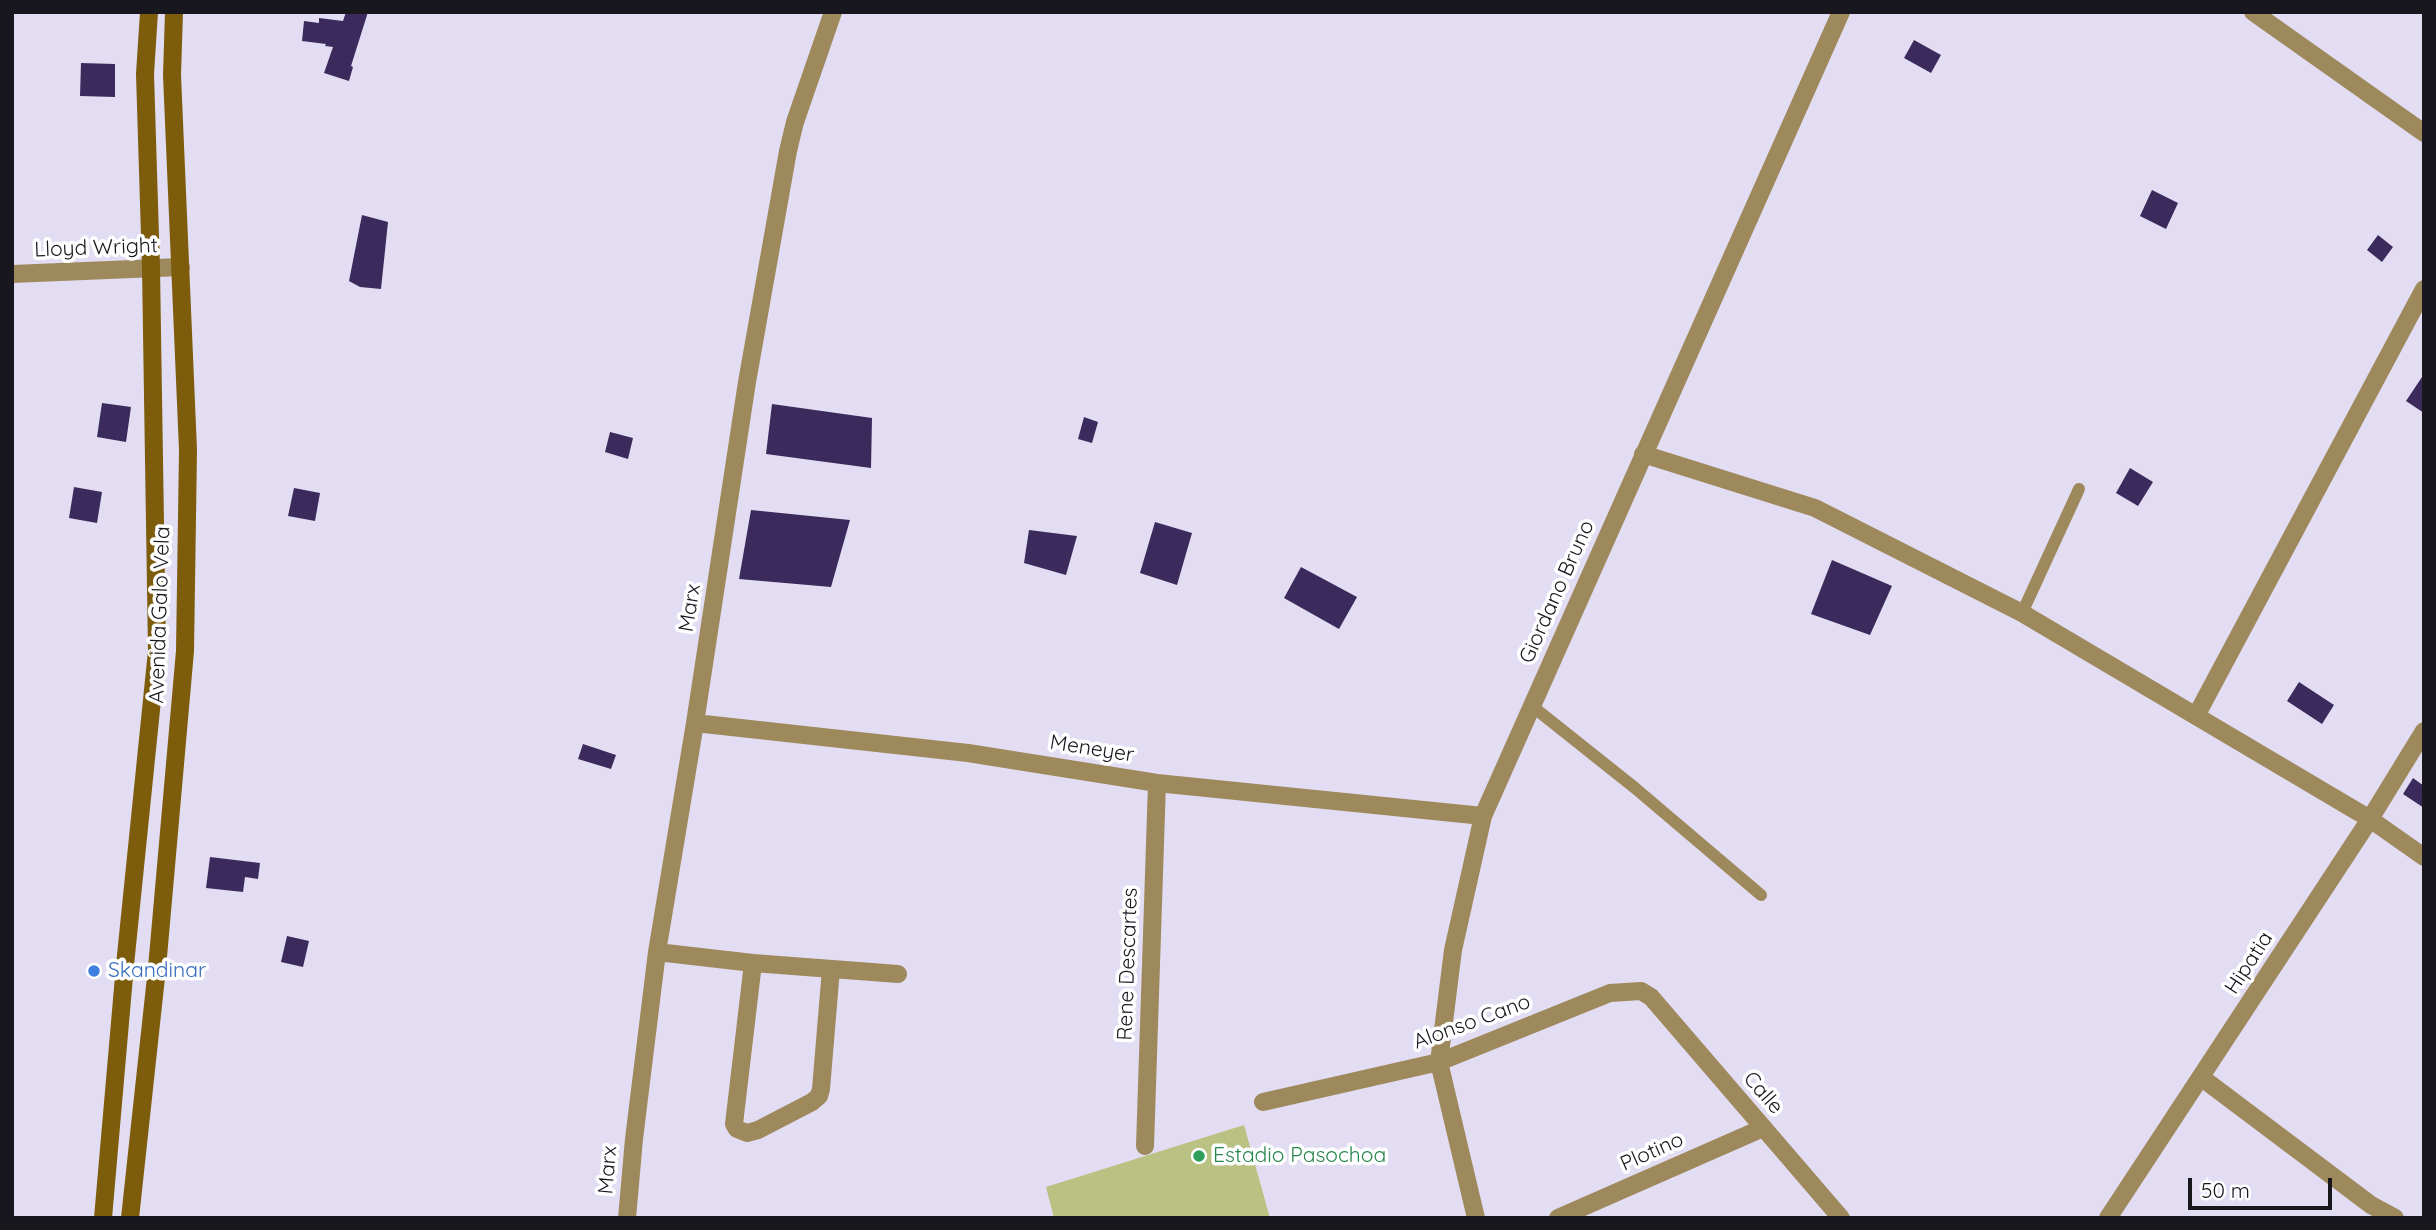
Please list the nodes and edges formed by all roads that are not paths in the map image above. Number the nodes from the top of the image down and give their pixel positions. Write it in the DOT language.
graph roads {
  1 [pos="149,12"];
  2 [pos="174,12"];
  3 [pos="833,12"];
  4 [pos="1841,12"];
  5 [pos="2253,12"];
  6 [pos="2424,133"];
  7 [pos="181,267"];
  8 [pos="151,268"];
  9 [pos="12,274"];
  10 [pos="2424,289"];
  11 [pos="1643,454"];
  12 [pos="2079,489"];
  13 [pos="2022,613"];
  14 [pos="157,650"];
  15 [pos="185,651"];
  16 [pos="1532,706"];
  17 [pos="2196,716"];
  18 [pos="695,723"];
  19 [pos="2424,731"];
  20 [pos="1157,783"];
  21 [pos="1483,816"];
  22 [pos="2370,819"];
  23 [pos="2424,857"];
  24 [pos="1761,895"];
  25 [pos="657,952"];
  26 [pos="753,962"];
  27 [pos="125,964"];
  28 [pos="156,968"];
  29 [pos="831,968"];
  30 [pos="898,974"];
  31 [pos="1651,997"];
  32 [pos="1439,1062"];
  33 [pos="2202,1078"];
  34 [pos="1264,1102"];
  35 [pos="1763,1128"];
  36 [pos="1145,1146"];
  37 [pos="103,1218"];
  38 [pos="130,1218"];
  39 [pos="627,1218"];
  40 [pos="1476,1218"];
  41 [pos="1558,1218"];
  42 [pos="1842,1218"];
  43 [pos="2108,1218"];
  44 [pos="2395,1218"];
  1 -- 8 [label="main road, Avenida Galo Vela"];
  2 -- 7 [label="main road, Avenida Galo Vela"];
  3 -- 18 [label="street, Marx"];
  4 -- 11 [label="street, Giordano Bruno"];
  5 -- 6 [label="street"];
  7 -- 8 [label="street, Lloyd Wright"];
  7 -- 15 [label="main road, Avenida Galo Vela"];
  8 -- 9 [label="street, Lloyd Wright"];
  8 -- 14 [label="main road, Avenida Galo Vela"];
  10 -- 17 [label="street"];
  11 -- 13 [label="street"];
  11 -- 16 [label="street, Giordano Bruno"];
  12 -- 13 [label="lane"];
  13 -- 17 [label="street"];
  14 -- 15 [label="main road"];
  14 -- 27 [label="main road, Avenida Galo Vela"];
  15 -- 28 [label="main road, Avenida Galo Vela"];
  16 -- 21 [label="street, Giordano Bruno"];
  16 -- 24 [label="lane"];
  17 -- 22 [label="street"];
  18 -- 20 [label="street, Meneyer"];
  18 -- 25 [label="street, Marx"];
  19 -- 22 [label="street, Hipatia"];
  20 -- 21 [label="street, Meneyer"];
  20 -- 36 [label="street, Rene Descartes"];
  21 -- 32 [label="street, Giordano Bruno"];
  22 -- 23 [label="street"];
  22 -- 33 [label="street, Hipatia"];
  25 -- 26 [label="street"];
  25 -- 39 [label="street, Marx"];
  26 -- 29 [label="street"];
  26 -- 29 [label="street"];
  27 -- 28 [label="main road"];
  27 -- 37 [label="main road, Avenida Galo Vela"];
  28 -- 38 [label="main road, Avenida Galo Vela"];
  29 -- 30 [label="street"];
  31 -- 32 [label="street, Alonso Cano"];
  31 -- 35 [label="street, Calle"];
  32 -- 34 [label="street, Alonso Cano"];
  32 -- 40 [label="street, Giordano Bruno"];
  33 -- 43 [label="street, Hipatia"];
  33 -- 44 [label="street"];
  35 -- 41 [label="street, Plotino"];
  35 -- 42 [label="street, Calle"];
}
